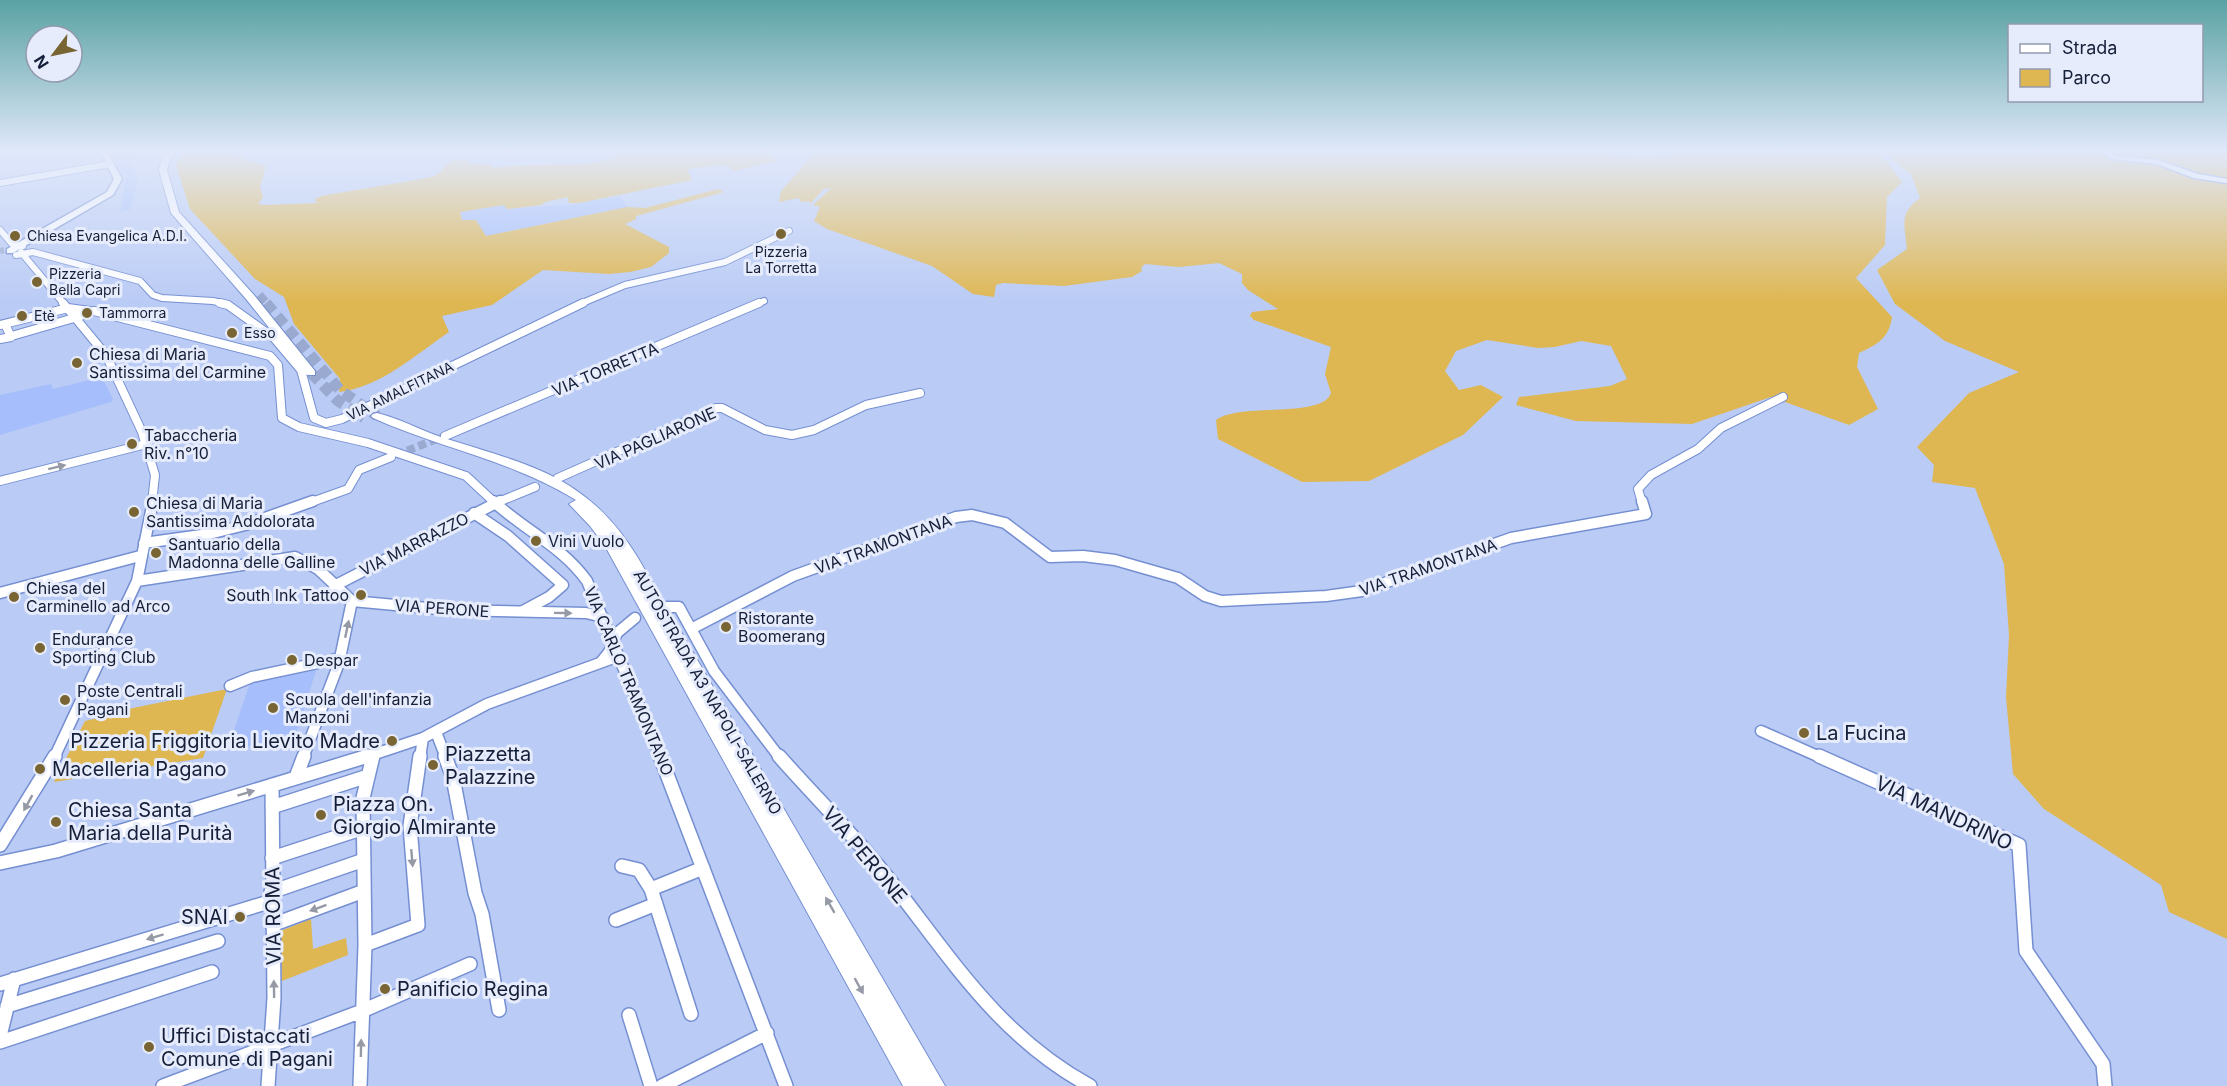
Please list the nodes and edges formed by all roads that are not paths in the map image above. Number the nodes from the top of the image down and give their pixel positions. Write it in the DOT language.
graph roads {
  1 [pos="99,201"];
  2 [pos="171,201"];
  3 [pos="179,201"];
  4 [pos="0,230"];
  5 [pos="789,231"];
  6 [pos="15,251"];
  7 [pos="259,296"];
  8 [pos="764,302"];
  9 [pos="83,315"];
  10 [pos="2,324"];
  11 [pos="13,336"];
  12 [pos="0,339"];
  13 [pos="311,373"];
  14 [pos="920,393"];
  15 [pos="1784,397"];
  16 [pos="445,436"];
  17 [pos="146,444"];
  18 [pos="391,457"];
  19 [pos="558,478"];
  20 [pos="0,481"];
  21 [pos="535,487"];
  22 [pos="495,502"];
  23 [pos="474,513"];
  24 [pos="243,526"];
  25 [pos="244,537"];
  26 [pos="144,543"];
  27 [pos="140,556"];
  28 [pos="137,581"];
  29 [pos="334,586"];
  30 [pos="0,594"];
  31 [pos="352,601"];
  32 [pos="666,607"];
  33 [pos="521,612"];
  34 [pos="608,629"];
  35 [pos="691,629"];
  36 [pos="622,662"];
  37 [pos="338,663"];
  38 [pos="599,663"];
  39 [pos="230,686"];
  40 [pos="1761,731"];
  41 [pos="436,732"];
  42 [pos="423,738"];
  43 [pos="373,755"];
  44 [pos="368,776"];
  45 [pos="296,777"];
  46 [pos="272,785"];
  47 [pos="272,807"];
  48 [pos="364,828"];
  49 [pos="0,845"];
  50 [pos="272,858"];
  51 [pos="364,860"];
  52 [pos="0,863"];
  53 [pos="622,866"];
  54 [pos="704,868"];
  55 [pos="651,889"];
  56 [pos="364,891"];
  57 [pos="272,897"];
  58 [pos="656,904"];
  59 [pos="616,920"];
  60 [pos="272,925"];
  61 [pos="218,941"];
  62 [pos="365,945"];
  63 [pos="470,964"];
  64 [pos="212,972"];
  65 [pos="14,979"];
  66 [pos="0,984"];
  67 [pos="8,1006"];
  68 [pos="499,1010"];
  69 [pos="362,1011"];
  70 [pos="691,1014"];
  71 [pos="628,1015"];
  72 [pos="766,1034"];
  73 [pos="0,1036"];
  74 [pos="0,1042"];
  75 [pos="269,1047"];
  76 [pos="163,1086"];
  77 [pos="268,1086"];
  78 [pos="360,1086"];
  79 [pos="651,1086"];
  80 [pos="662,1086"];
  81 [pos="786,1086"];
  82 [pos="915,1086"];
  83 [pos="934,1086"];
  84 [pos="1090,1086"];
  85 [pos="2105,1086"];
  1 -- 6 [label="main road"];
  2 -- 13 [label="highway"];
  3 -- 7 [label="highway"];
  4 -- 6 [label="street"];
  5 -- 6 [label="street, VIA AMALFITANA"];
  6 -- 9 [label="street"];
  8 -- 16 [label="street, VIA TORRETTA"];
  9 -- 10 [label="street"];
  9 -- 11 [label="street"];
  9 -- 17 [label="street"];
  9 -- 22 [label="street, VIA CARLO TRAMONTANO"];
  10 -- 11 [label="street"];
  11 -- 12 [label="street"];
  14 -- 19 [label="street, VIA PAGLIARONE"];
  15 -- 35 [label="street, VIA TRAMONTANA"];
  20 -- 17 [label="street, one-way"];
  17 -- 26 [label="street"];
  18 -- 24 [label="street"];
  21 -- 22 [label="street"];
  22 -- 23 [label="street, VIA MARRAZZO"];
  22 -- 34 [label="street, VIA CARLO TRAMONTANO"];
  23 -- 29 [label="street, VIA MARRAZZO"];
  23 -- 33 [label="street"];
  24 -- 25 [label="street"];
  24 -- 26 [label="street"];
  26 -- 27 [label="street"];
  27 -- 28 [label="street"];
  27 -- 30 [label="street"];
  28 -- 29 [label="street"];
  28 -- 49 [label="street, one-way"];
  29 -- 31 [label="street"];
  31 -- 33 [label="street, VIA PERONE"];
  37 -- 31 [label="street, one-way"];
  32 -- 35 [label="street, VIA PERONE"];
  33 -- 34 [label="street, VIA PERONE, one-way"];
  34 -- 34 [label="street"];
  34 -- 36 [label="street, VIA CARLO TRAMONTANO"];
  34 -- 38 [label="street"];
  35 -- 84 [label="street, VIA PERONE"];
  36 -- 38 [label="street"];
  36 -- 54 [label="street, VIA CARLO TRAMONTANO"];
  37 -- 39 [label="street"];
  37 -- 45 [label="street"];
  38 -- 41 [label="street"];
  40 -- 85 [label="street, VIA MANDRINO"];
  41 -- 42 [label="street"];
  41 -- 68 [label="street"];
  42 -- 43 [label="street"];
  42 -- 62 [label="street, one-way"];
  43 -- 44 [label="street"];
  43 -- 45 [label="street"];
  44 -- 47 [label="street"];
  44 -- 48 [label="street"];
  45 -- 46 [label="street"];
  46 -- 47 [label="street, VIA ROMA"];
  52 -- 46 [label="street, one-way"];
  47 -- 50 [label="street, VIA ROMA"];
  48 -- 50 [label="street"];
  48 -- 51 [label="street"];
  50 -- 57 [label="street, VIA ROMA"];
  51 -- 56 [label="street"];
  51 -- 57 [label="street"];
  53 -- 55 [label="street"];
  54 -- 55 [label="street"];
  54 -- 72 [label="street, VIA CARLO TRAMONTANO"];
  55 -- 58 [label="street"];
  56 -- 60 [label="street, one-way"];
  56 -- 62 [label="street"];
  57 -- 60 [label="street, VIA ROMA"];
  57 -- 65 [label="street, one-way"];
  58 -- 59 [label="street"];
  58 -- 70 [label="street"];
  75 -- 60 [label="street, VIA ROMA, one-way"];
  61 -- 67 [label="street"];
  62 -- 69 [label="street"];
  63 -- 69 [label="street"];
  64 -- 74 [label="street"];
  65 -- 66 [label="street"];
  65 -- 67 [label="street"];
  67 -- 73 [label="street"];
  69 -- 75 [label="street"];
  78 -- 69 [label="street, one-way"];
  71 -- 79 [label="street"];
  72 -- 80 [label="street"];
  72 -- 81 [label="street, VIA CARLO TRAMONTANO"];
  75 -- 76 [label="street"];
  75 -- 77 [label="street, VIA ROMA"];
  83 -- 82 [label="highway, AUTOSTRADA A3 NAPOLI-SALERNO, one-way"];
}
